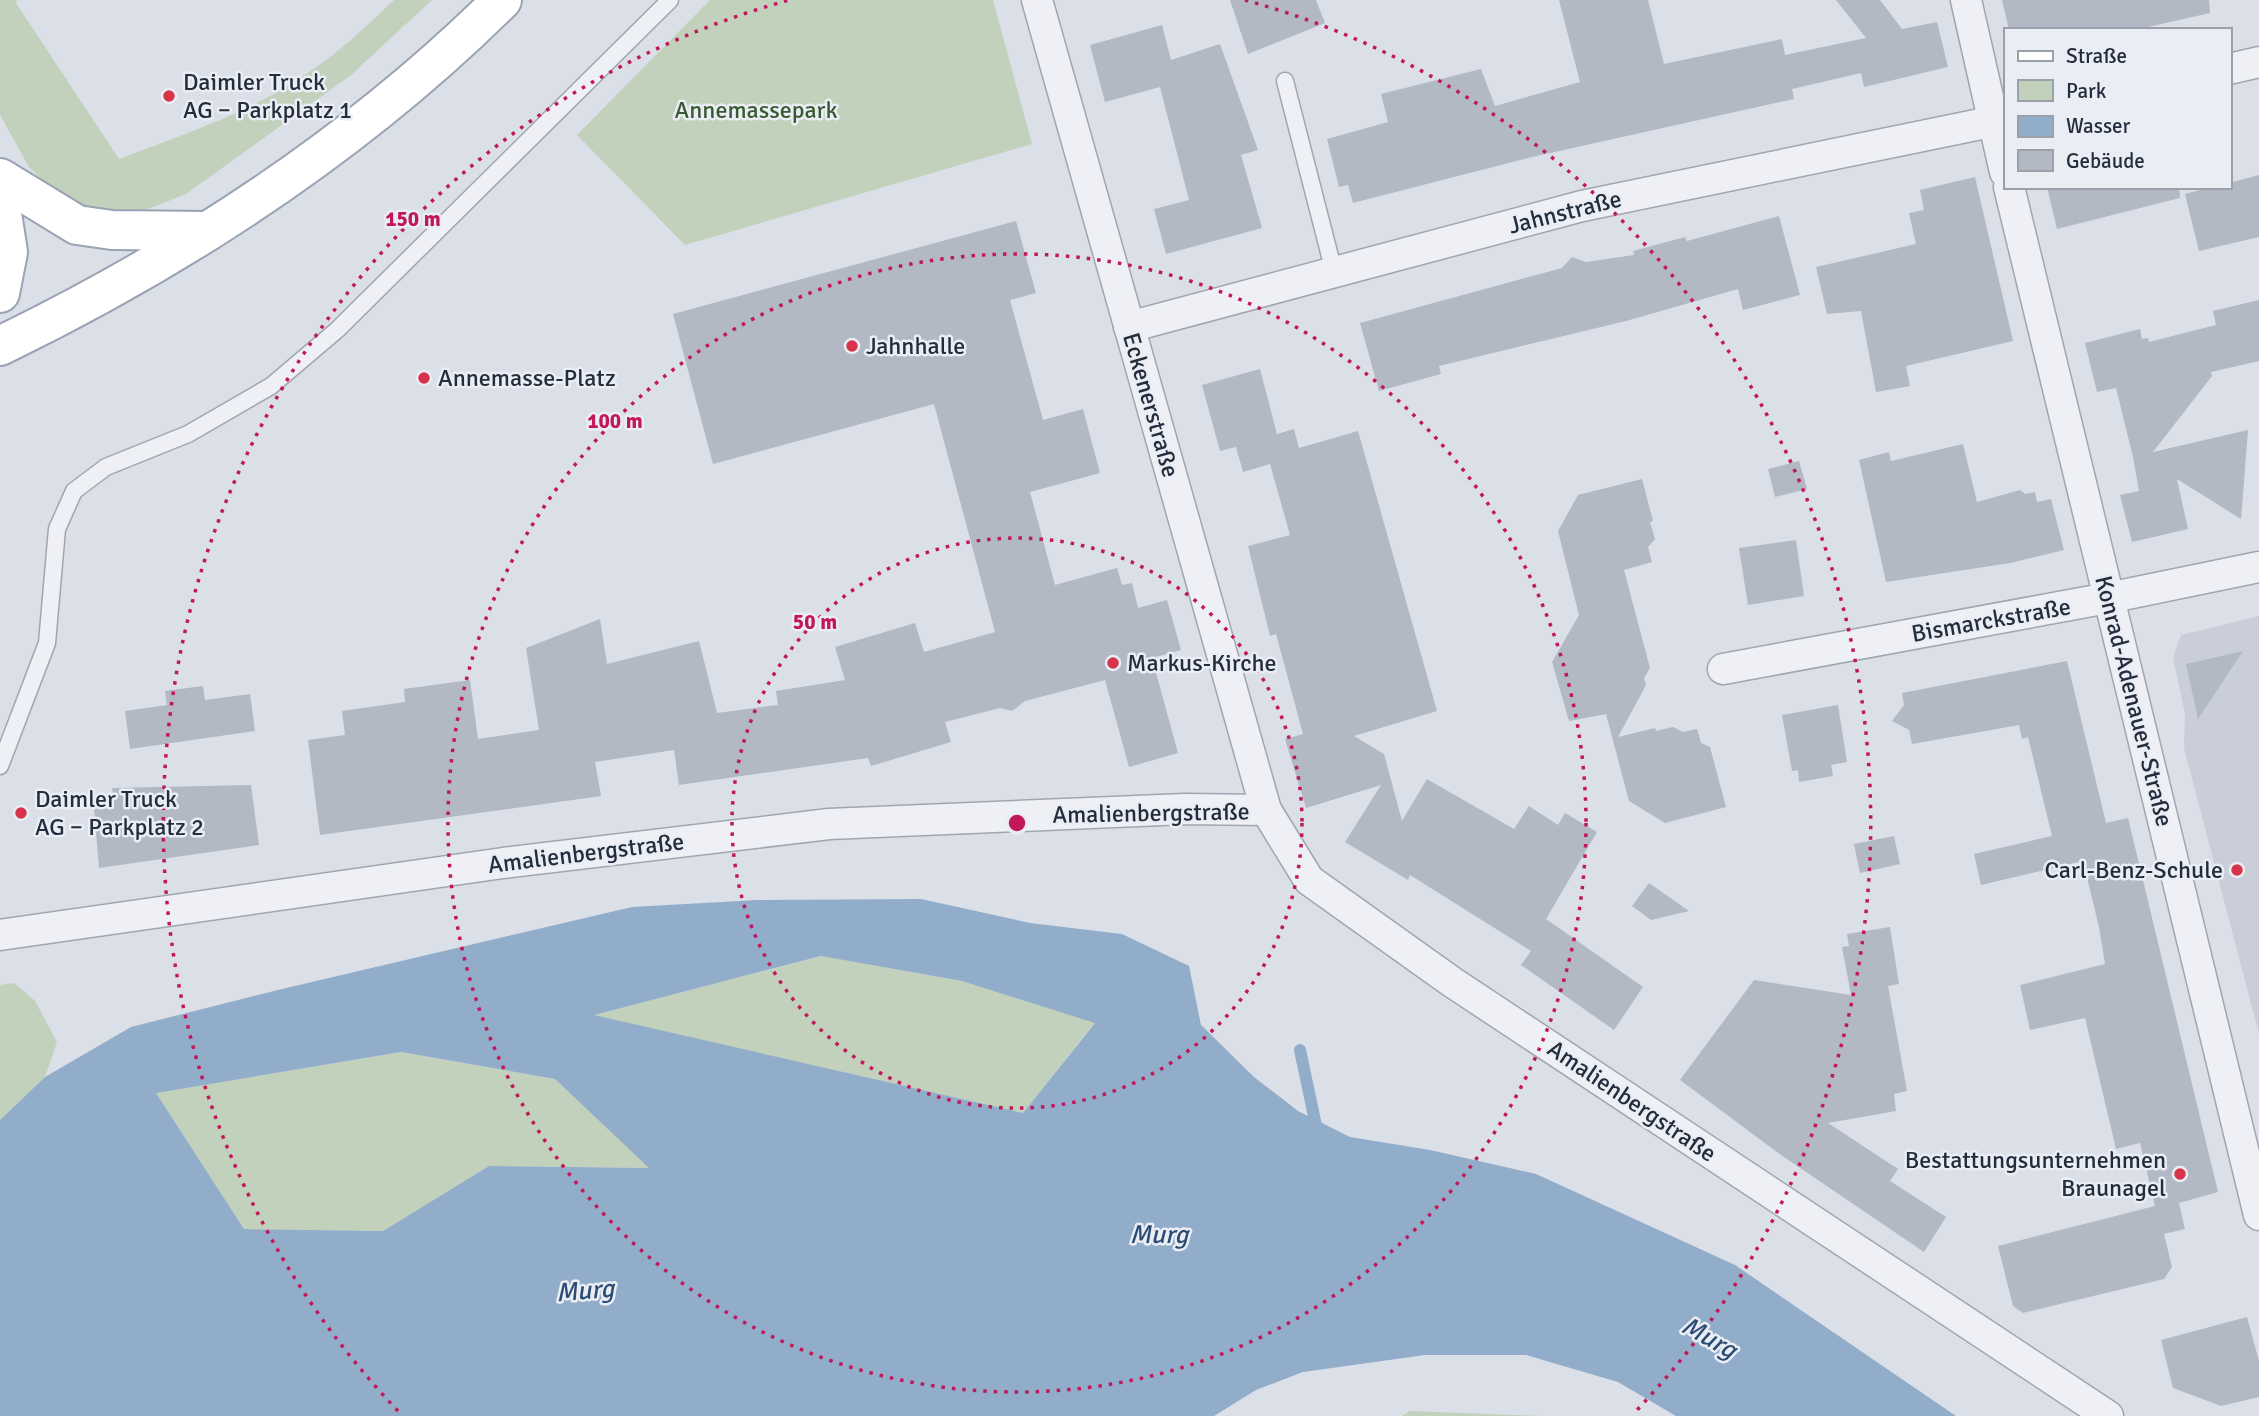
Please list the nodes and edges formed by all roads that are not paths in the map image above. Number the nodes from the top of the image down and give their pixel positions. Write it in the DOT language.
graph roads {
  1 [pos="502,0"];
  2 [pos="670,0"];
  3 [pos="1037,0"];
  4 [pos="1966,0"];
  5 [pos="2259,62"];
  6 [pos="2231,69"];
  7 [pos="1285,81"];
  8 [pos="1999,120"];
  9 [pos="2004,163"];
  10 [pos="0,178"];
  11 [pos="2009,189"];
  12 [pos="0,201"];
  13 [pos="208,231"];
  14 [pos="1334,272"];
  15 [pos="0,293"];
  16 [pos="1129,327"];
  17 [pos="0,346"];
  18 [pos="2259,567"];
  19 [pos="2108,598"];
  20 [pos="1723,669"];
  21 [pos="0,766"];
  22 [pos="1266,810"];
  23 [pos="0,935"];
  24 [pos="2259,1215"];
  25 [pos="2108,1416"];
  1 -- 13 [label="main road"];
  2 -- 21 [label="lane"];
  3 -- 16 [label="street, Eckenerstraße"];
  4 -- 8 [label="street"];
  5 -- 6 [label="street"];
  7 -- 14 [label="lane"];
  8 -- 9 [label="street"];
  8 -- 14 [label="street, Jahnstraße"];
  10 -- 13 [label="main road"];
  11 -- 19 [label="street, Konrad-Adenauer-Straße"];
  12 -- 15 [label="main road"];
  13 -- 17 [label="main road"];
  14 -- 16 [label="street, Jahnstraße"];
  16 -- 22 [label="street, Eckenerstraße"];
  18 -- 19 [label="street, Bismarckstraße"];
  19 -- 20 [label="street, Bismarckstraße"];
  19 -- 24 [label="street, Konrad-Adenauer-Straße"];
  22 -- 23 [label="street, Amalienbergstraße"];
  22 -- 25 [label="street, Amalienbergstraße"];
}
